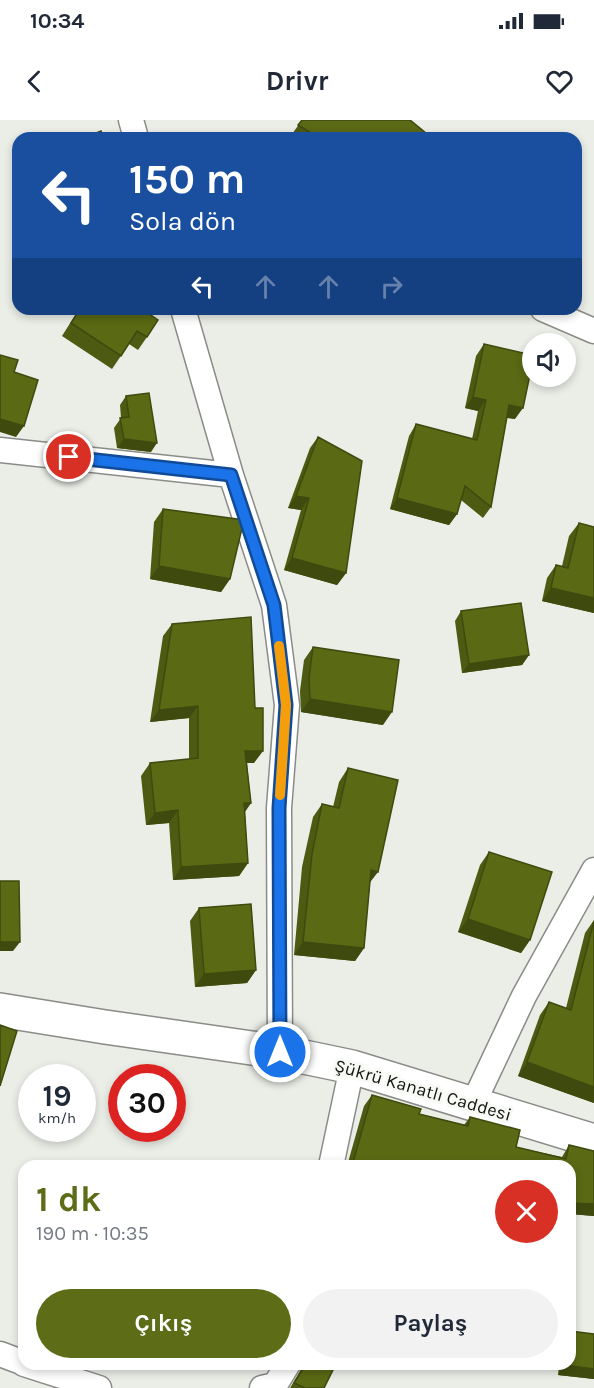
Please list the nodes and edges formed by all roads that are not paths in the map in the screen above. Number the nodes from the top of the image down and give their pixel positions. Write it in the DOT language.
graph roads {
  1 [pos="185,315"];
  2 [pos="557,315"];
  3 [pos="594,331"];
  4 [pos="0,450"];
  5 [pos="231,475"];
  6 [pos="594,870"];
  7 [pos="0,1010"];
  8 [pos="280,1052"];
  9 [pos="352,1067"];
  10 [pos="473,1104"];
  11 [pos="594,1141"];
  12 [pos="332,1160"];
  13 [pos="0,1354"];
  14 [pos="18,1361"];
  15 [pos="45,1370"];
  16 [pos="284,1370"];
  17 [pos="99,1388"];
  18 [pos="262,1388"];
  1 -- 5 [label="street"];
  2 -- 3 [label="street"];
  4 -- 5 [label="street"];
  5 -- 8 [label="street"];
  6 -- 10 [label="street"];
  7 -- 8 [label="street, Şükrü Kanatlı Caddesi"];
  8 -- 9 [label="street, Şükrü Kanatlı Caddesi"];
  9 -- 10 [label="street, Şükrü Kanatlı Caddesi"];
  9 -- 12 [label="street"];
  10 -- 11 [label="street, Şükrü Kanatlı Caddesi"];
  13 -- 14 [label="street"];
  15 -- 17 [label="street"];
  16 -- 18 [label="street"];
}
